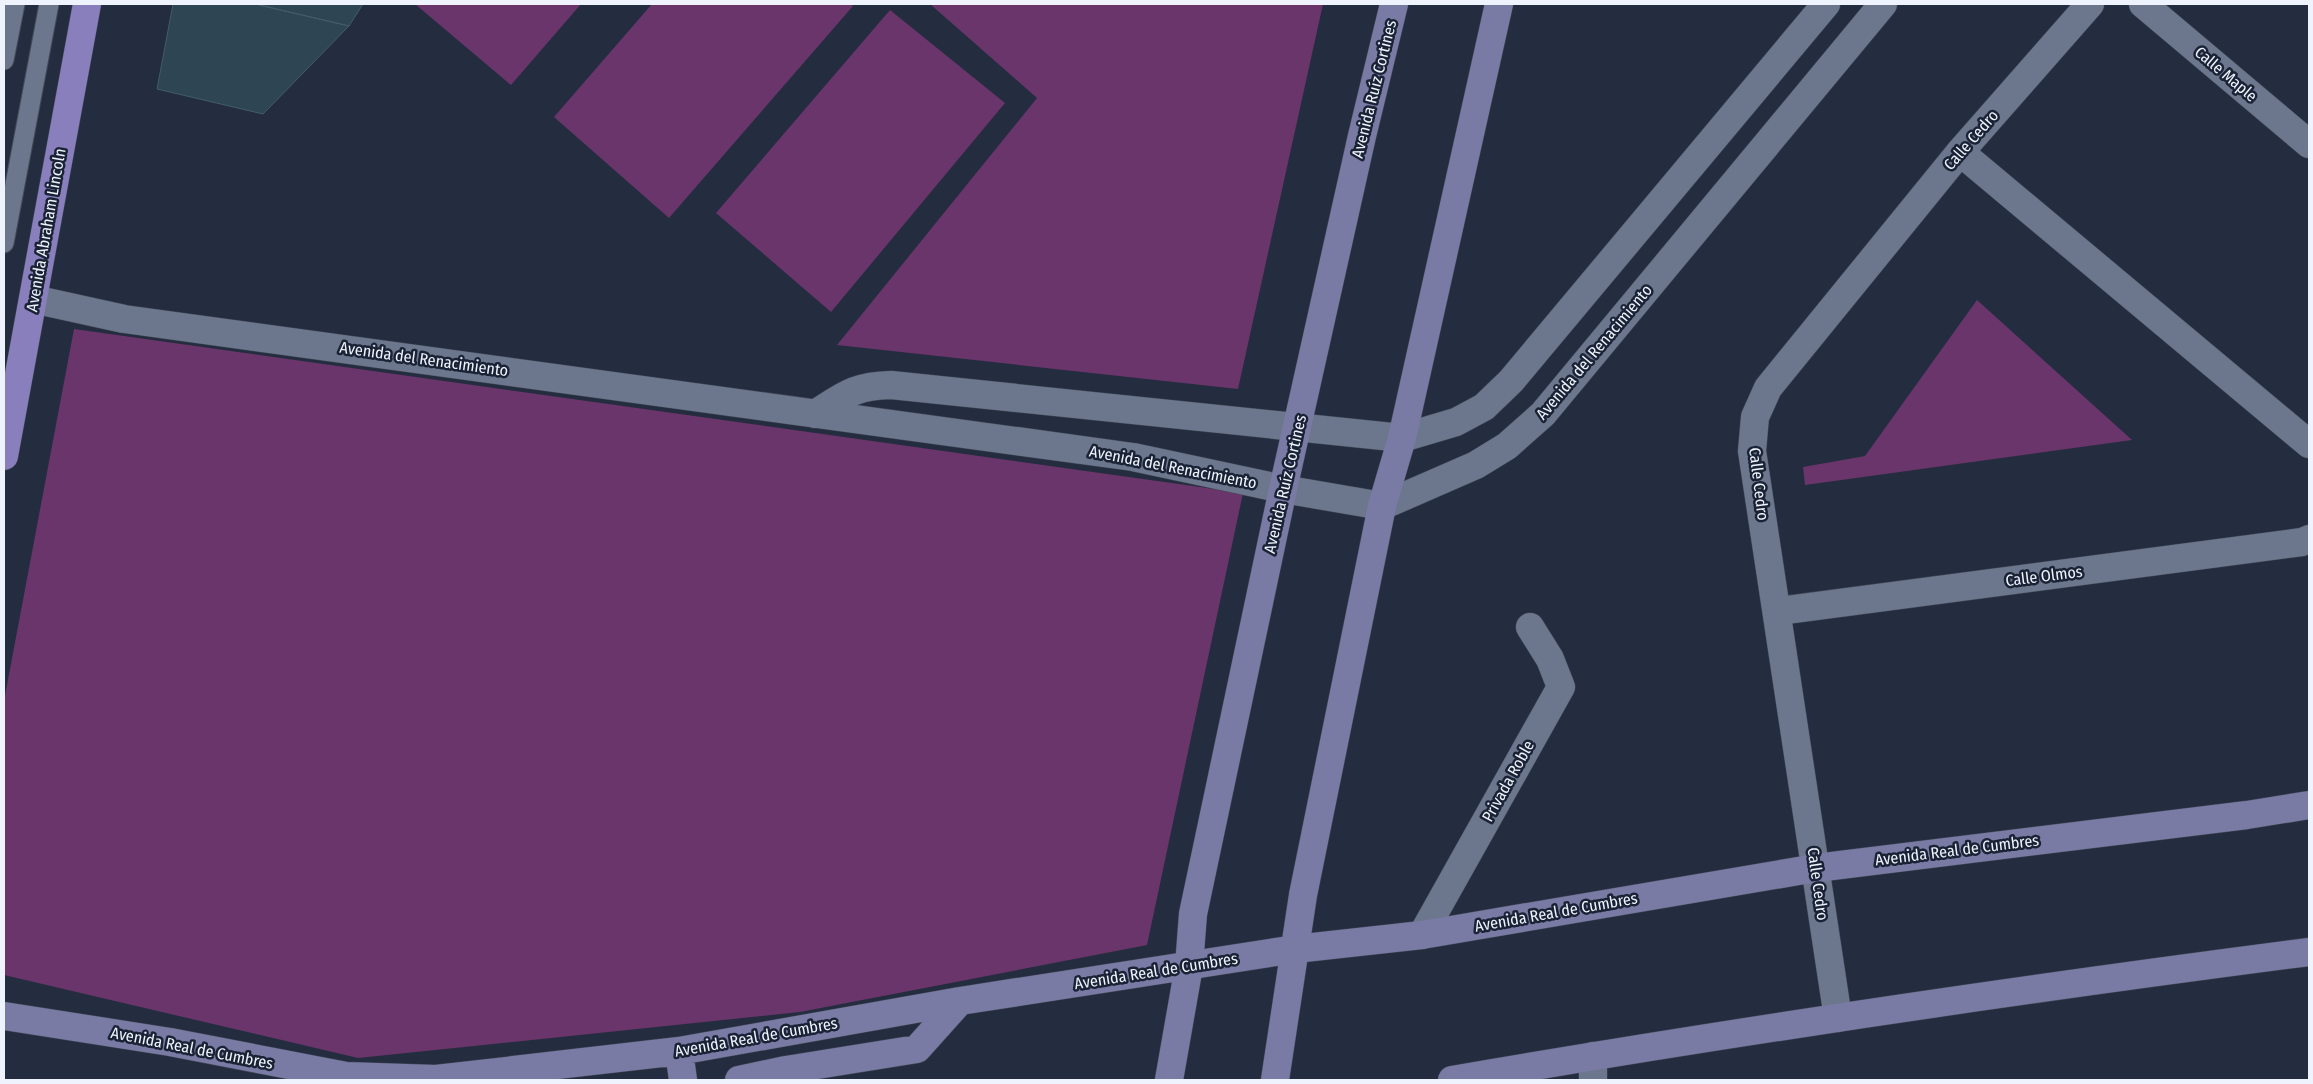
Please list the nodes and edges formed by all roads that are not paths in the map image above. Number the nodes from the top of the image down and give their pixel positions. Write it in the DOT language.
graph roads {
  1 [pos="15,4"];
  2 [pos="49,4"];
  3 [pos="87,4"];
  4 [pos="1394,4"];
  5 [pos="1498,4"];
  6 [pos="1826,4"];
  7 [pos="1882,4"];
  8 [pos="2090,4"];
  9 [pos="2143,4"];
  10 [pos="4,60"];
  11 [pos="2309,144"];
  12 [pos="1960,152"];
  13 [pos="4,243"];
  14 [pos="33,299"];
  15 [pos="815,414"];
  16 [pos="1298,427"];
  17 [pos="1402,438"];
  18 [pos="2309,444"];
  19 [pos="4,456"];
  20 [pos="1283,489"];
  21 [pos="1382,506"];
  22 [pos="2309,539"];
  23 [pos="1778,611"];
  24 [pos="1530,627"];
  25 [pos="2309,805"];
  26 [pos="1816,868"];
  27 [pos="1422,934"];
  28 [pos="1295,949"];
  29 [pos="2309,952"];
  30 [pos="1189,966"];
  31 [pos="960,1001"];
  32 [pos="4,1016"];
  33 [pos="1838,1018"];
  34 [pos="679,1051"];
  35 [pos="1593,1068"];
  36 [pos="684,1080"];
  37 [pos="739,1080"];
  38 [pos="1169,1080"];
  39 [pos="1275,1080"];
  40 [pos="1452,1080"];
  1 -- 10 [label="lane"];
  2 -- 13 [label="lane"];
  3 -- 14 [label="main road, Avenida Abraham Lincoln"];
  4 -- 16 [label="street, Avenida Ruíz Cortines"];
  5 -- 17 [label="street"];
  6 -- 17 [label="street"];
  7 -- 21 [label="street, Avenida del Renacimiento"];
  8 -- 12 [label="street, Calle Cedro"];
  9 -- 11 [label="street, Calle Maple"];
  12 -- 18 [label="street"];
  12 -- 23 [label="street, Calle Cedro"];
  14 -- 15 [label="street, Avenida del Renacimiento"];
  14 -- 19 [label="main road, Avenida Abraham Lincoln"];
  15 -- 16 [label="street"];
  15 -- 20 [label="street, Avenida del Renacimiento"];
  16 -- 17 [label="street"];
  16 -- 20 [label="street, Avenida Ruíz Cortines"];
  17 -- 21 [label="street"];
  20 -- 21 [label="street, Avenida del Renacimiento"];
  20 -- 30 [label="street, Avenida Ruíz Cortines"];
  21 -- 28 [label="street"];
  22 -- 23 [label="street, Calle Olmos"];
  23 -- 26 [label="street, Calle Cedro"];
  24 -- 27 [label="street, Privada Roble"];
  25 -- 26 [label="street, Avenida Real de Cumbres"];
  26 -- 27 [label="street, Avenida Real de Cumbres"];
  26 -- 33 [label="street, Calle Cedro"];
  27 -- 28 [label="street, Avenida Real de Cumbres"];
  28 -- 30 [label="street, Avenida Real de Cumbres"];
  28 -- 39 [label="street"];
  29 -- 33 [label="street"];
  30 -- 31 [label="street, Avenida Real de Cumbres"];
  30 -- 38 [label="street, Avenida Ruíz Cortines"];
  31 -- 34 [label="street, Avenida Real de Cumbres"];
  31 -- 37 [label="street"];
  32 -- 34 [label="street, Avenida Real de Cumbres"];
  33 -- 35 [label="street"];
  34 -- 36 [label="street"];
  35 -- 40 [label="street"];
}
